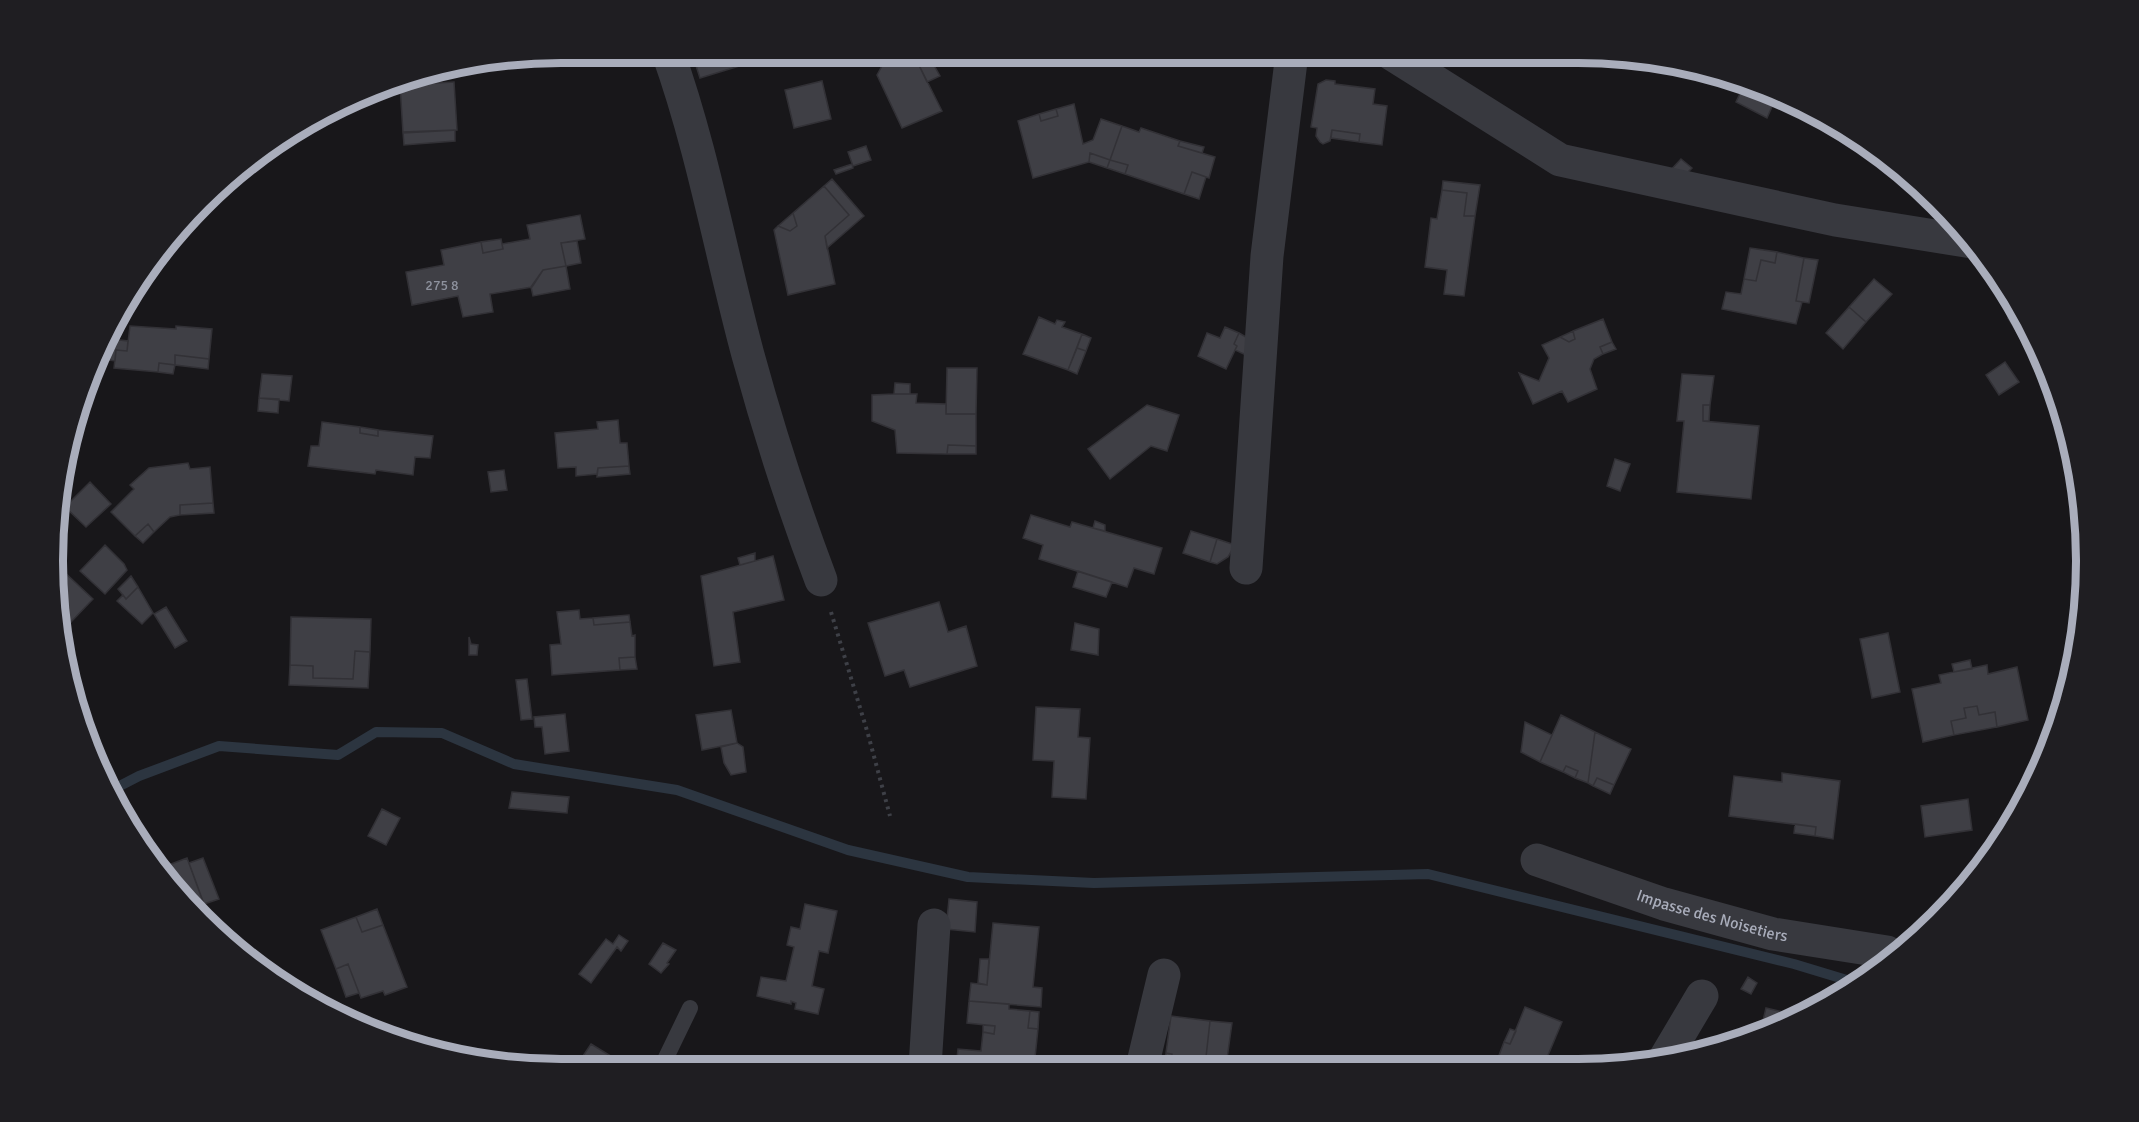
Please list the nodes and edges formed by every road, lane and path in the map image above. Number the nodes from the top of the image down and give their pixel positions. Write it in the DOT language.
graph roads {
  1 [pos="671,63"];
  2 [pos="1291,63"];
  3 [pos="1406,63"];
  4 [pos="1958,240"];
  5 [pos="1246,568"];
  6 [pos="821,580"];
  7 [pos="890,816"];
  8 [pos="1537,860"];
  9 [pos="934,925"];
  10 [pos="1886,952"];
  11 [pos="1164,975"];
  12 [pos="1702,996"];
  13 [pos="690,1008"];
  14 [pos="1670,1050"];
  15 [pos="665,1059"];
  16 [pos="926,1059"];
  17 [pos="1144,1059"];
  1 -- 6 [label="street"];
  2 -- 5 [label="street"];
  3 -- 4 [label="street"];
  6 -- 7 [label="path"];
  8 -- 10 [label="street, Impasse des Noisetiers"];
  9 -- 16 [label="street"];
  11 -- 17 [label="street"];
  12 -- 14 [label="street"];
  13 -- 15 [label="lane"];
}
